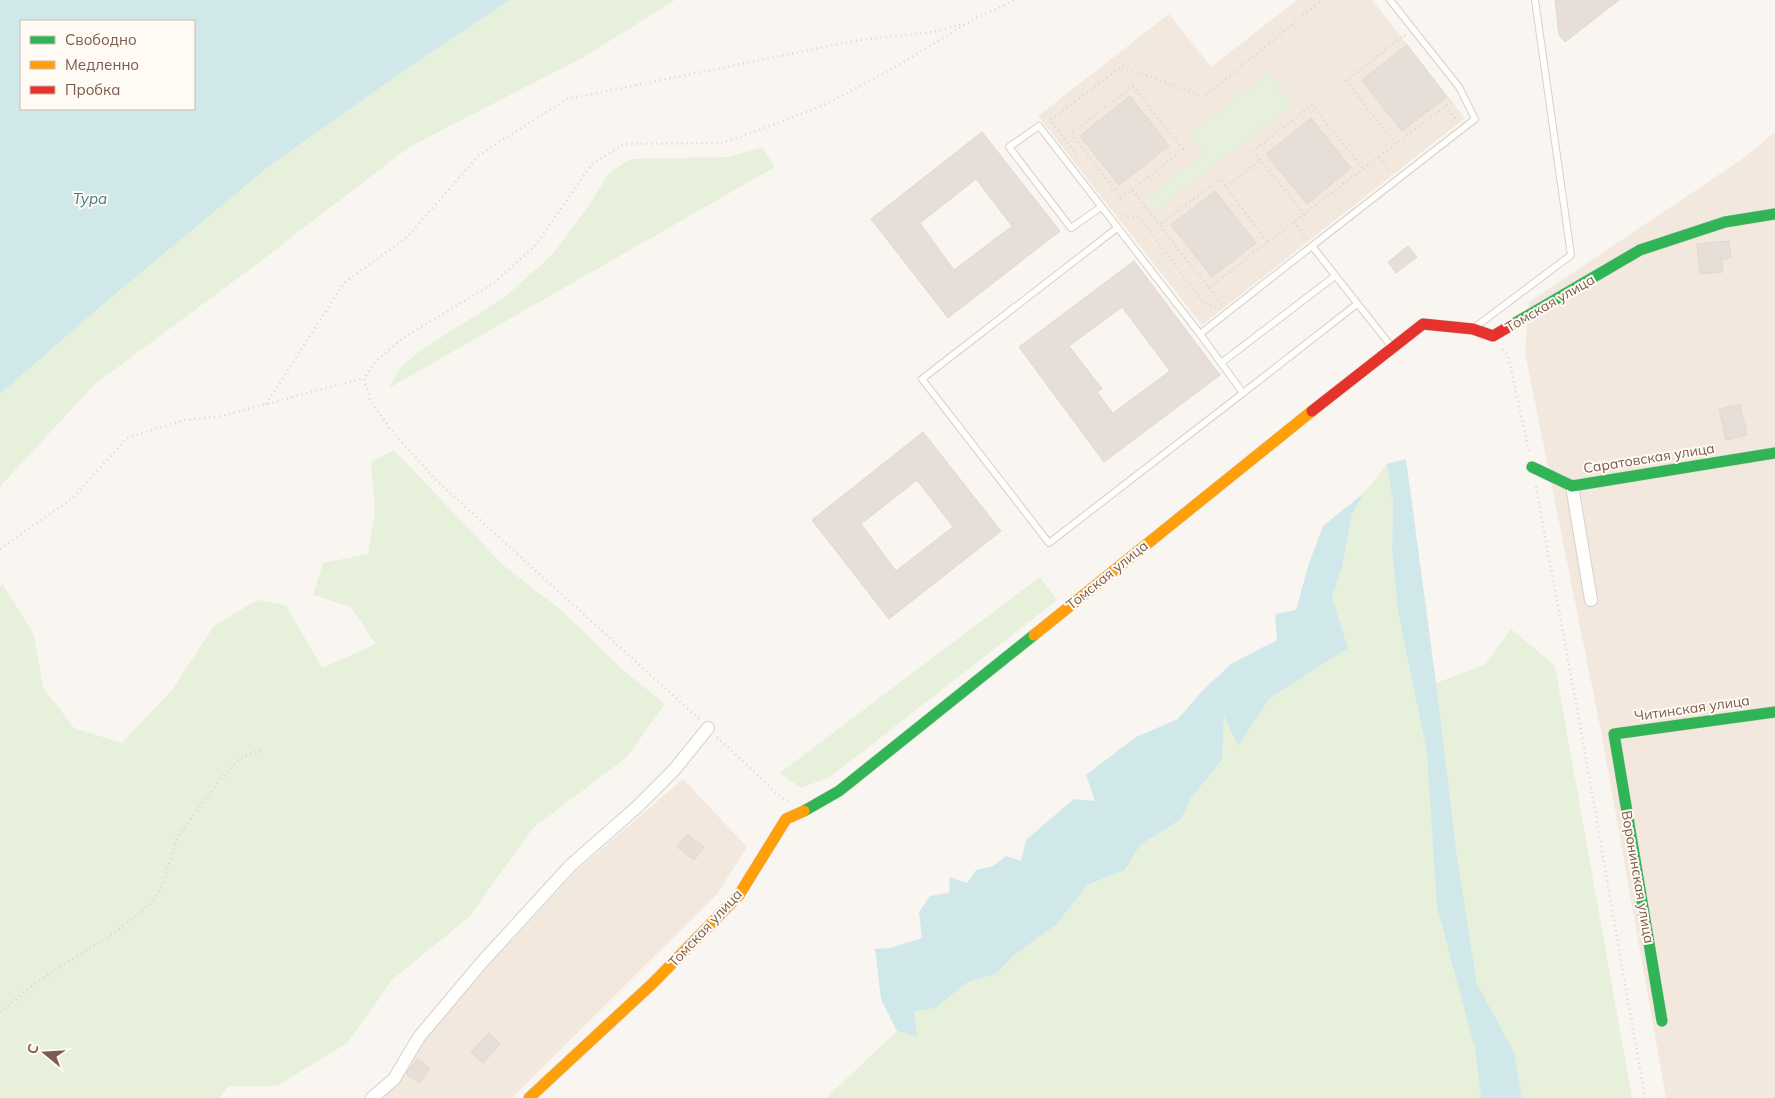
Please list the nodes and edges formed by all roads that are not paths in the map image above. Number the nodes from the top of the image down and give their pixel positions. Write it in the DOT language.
graph roads {
  1 [pos="1390,0"];
  2 [pos="1536,0"];
  3 [pos="1101,207"];
  4 [pos="1775,214"];
  5 [pos="1117,228"];
  6 [pos="1312,246"];
  7 [pos="1335,276"];
  8 [pos="1357,304"];
  9 [pos="1473,329"];
  10 [pos="1200,334"];
  11 [pos="1392,347"];
  12 [pos="1222,363"];
  13 [pos="1243,392"];
  14 [pos="1775,453"];
  15 [pos="1532,466"];
  16 [pos="1572,486"];
  17 [pos="1591,600"];
  18 [pos="1775,712"];
  19 [pos="708,728"];
  20 [pos="1614,734"];
  21 [pos="1662,1021"];
  22 [pos="372,1098"];
  23 [pos="529,1098"];
  1 -- 6 [label="lane"];
  2 -- 9 [label="lane"];
  3 -- 3 [label="lane"];
  3 -- 5 [label="lane"];
  4 -- 9 [label="street, Томская улица"];
  5 -- 10 [label="lane"];
  5 -- 13 [label="lane"];
  6 -- 7 [label="lane"];
  6 -- 10 [label="lane"];
  7 -- 8 [label="lane"];
  7 -- 12 [label="lane"];
  8 -- 11 [label="lane"];
  8 -- 13 [label="lane"];
  9 -- 11 [label="street, Томская улица"];
  10 -- 12 [label="lane"];
  11 -- 23 [label="street, Томская улица"];
  12 -- 13 [label="lane"];
  14 -- 16 [label="street, Саратовская улица"];
  15 -- 16 [label="street, Саратовская улица"];
  16 -- 17 [label="street"];
  18 -- 20 [label="street, Читинская улица"];
  19 -- 22 [label="street"];
  20 -- 21 [label="street, Воронинская улица"];
}
